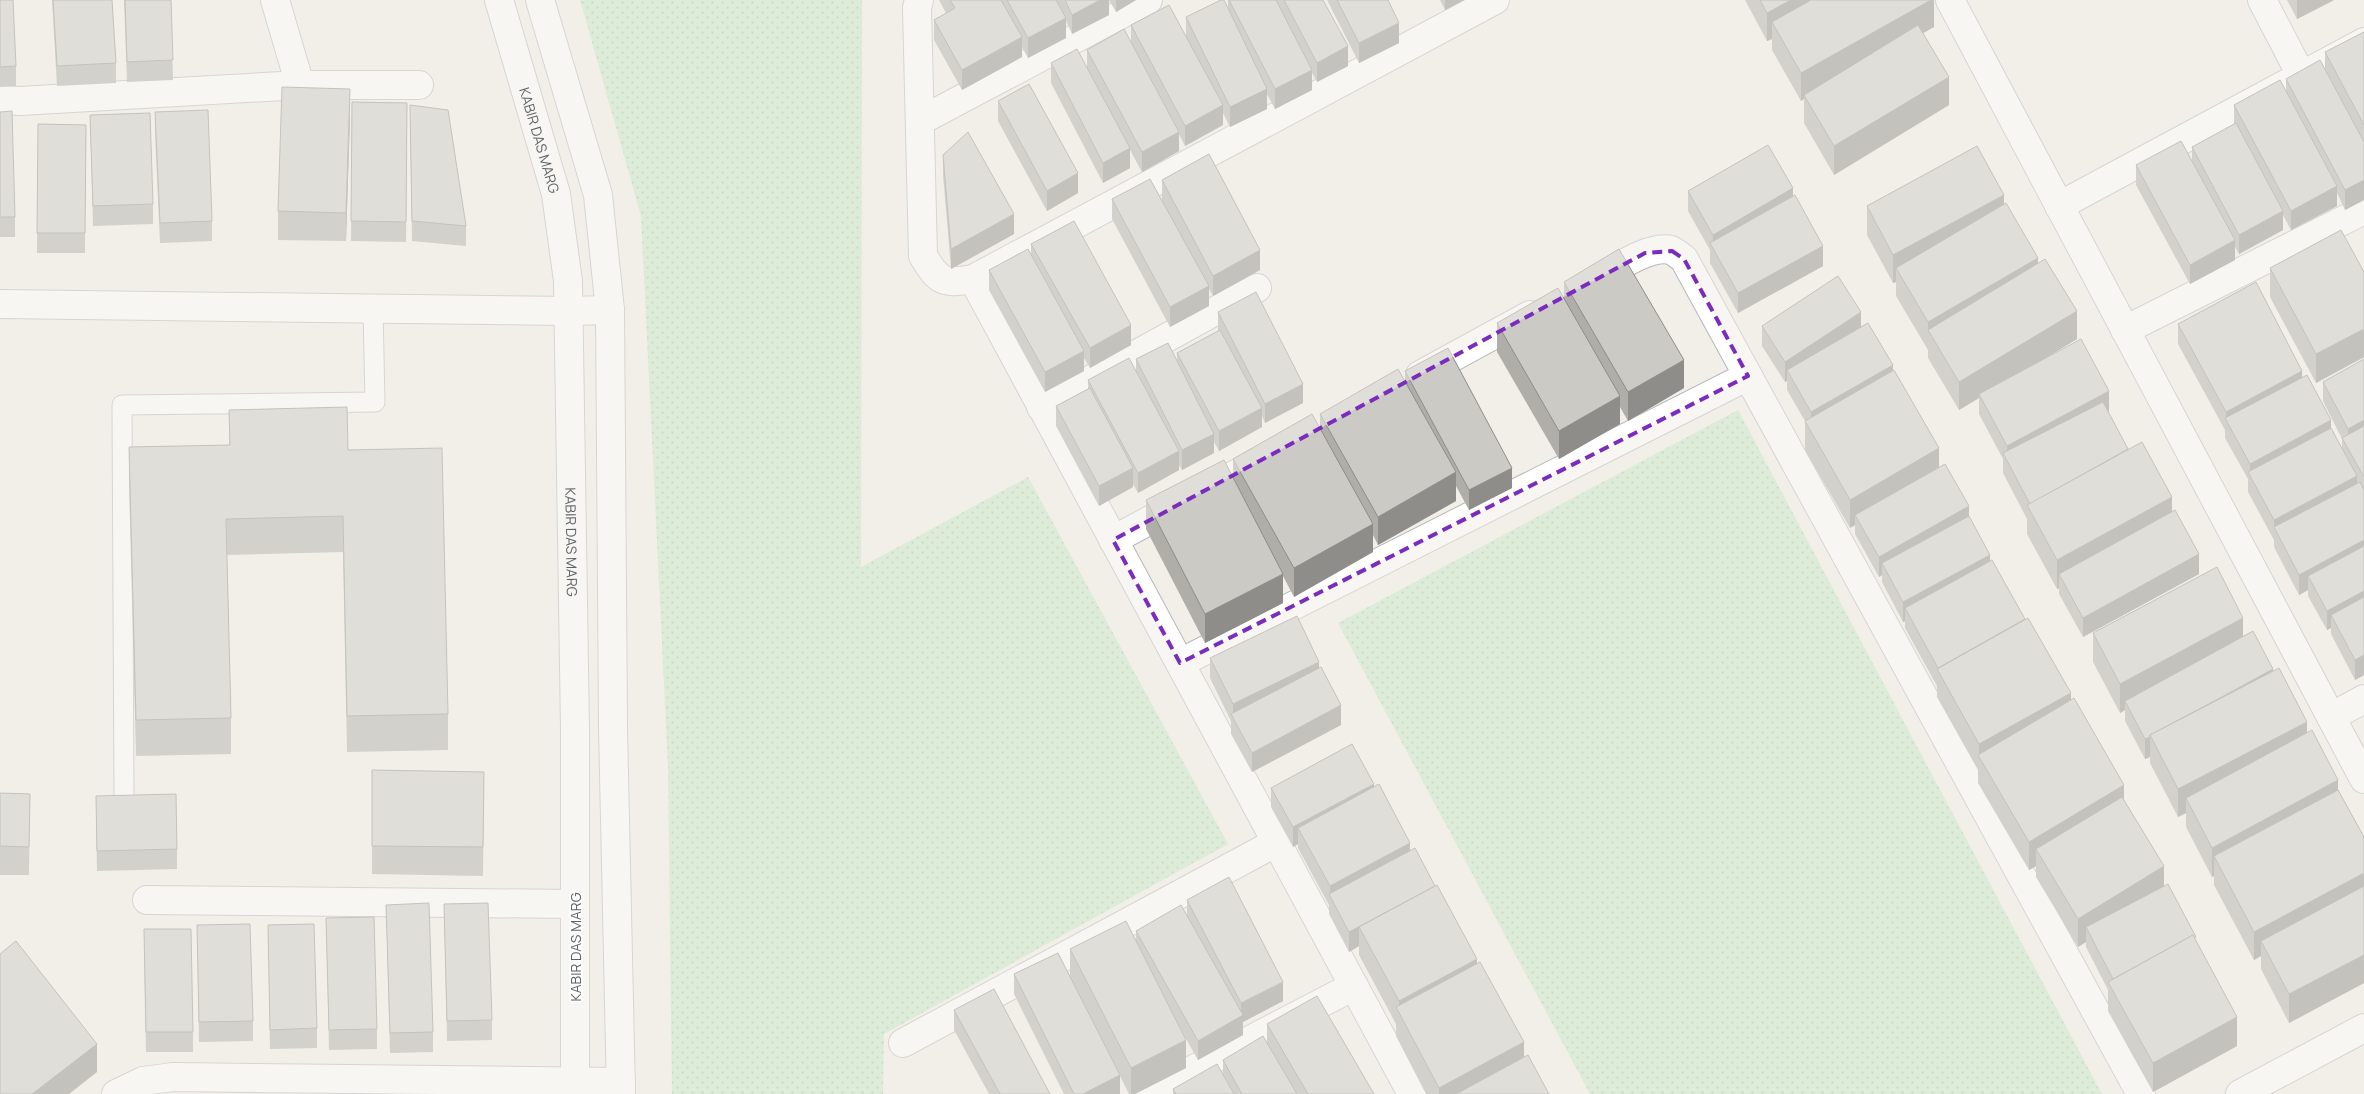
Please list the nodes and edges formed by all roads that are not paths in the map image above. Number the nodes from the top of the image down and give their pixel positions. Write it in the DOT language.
graph roads {
  1 [pos="275,0"];
  2 [pos="499,0"];
  3 [pos="540,0"];
  4 [pos="919,0"];
  5 [pos="1148,0"];
  6 [pos="1495,0"];
  7 [pos="1950,0"];
  8 [pos="2262,0"];
  9 [pos="2364,42"];
  10 [pos="2302,75"];
  11 [pos="419,85"];
  12 [pos="300,86"];
  13 [pos="0,100"];
  14 [pos="920,121"];
  15 [pos="2059,206"];
  16 [pos="2364,210"];
  17 [pos="973,279"];
  18 [pos="1257,288"];
  19 [pos="1576,291"];
  20 [pos="0,304"];
  21 [pos="1549,305"];
  22 [pos="373,309"];
  23 [pos="610,310"];
  24 [pos="569,311"];
  25 [pos="2125,330"];
  26 [pos="1748,376"];
  27 [pos="1401,385"];
  28 [pos="1041,407"];
  29 [pos="1288,446"];
  30 [pos="1113,540"];
  31 [pos="1180,663"];
  32 [pos="2364,699"];
  33 [pos="2331,717"];
  34 [pos="2364,779"];
  35 [pos="124,796"];
  36 [pos="1277,842"];
  37 [pos="147,900"];
  38 [pos="575,904"];
  39 [pos="1354,986"];
  40 [pos="2364,1028"];
  41 [pos="903,1043"];
  42 [pos="227,1086"];
  43 [pos="365,1087"];
  44 [pos="575,1088"];
  45 [pos="621,1088"];
  46 [pos="116,1094"];
  47 [pos="1146,1094"];
  48 [pos="1412,1094"];
  49 [pos="2141,1094"];
  50 [pos="2240,1094"];
  1 -- 12 [label="street"];
  2 -- 24 [label="street, KABIR DAS MARG"];
  3 -- 23 [label="street"];
  4 -- 14 [label="street"];
  5 -- 14 [label="street"];
  6 -- 17 [label="street"];
  7 -- 15 [label="street"];
  8 -- 10 [label="street"];
  9 -- 10 [label="street"];
  10 -- 15 [label="street"];
  11 -- 12 [label="street"];
  12 -- 13 [label="street"];
  14 -- 17 [label="street"];
  15 -- 25 [label="street"];
  16 -- 25 [label="street"];
  17 -- 28 [label="street"];
  18 -- 28 [label="street"];
  19 -- 26 [label="street"];
  20 -- 22 [label="street"];
  21 -- 27 [label="street"];
  22 -- 24 [label="street"];
  22 -- 35 [label="lane"];
  23 -- 24 [label="street"];
  23 -- 45 [label="street"];
  24 -- 38 [label="street, KABIR DAS MARG"];
  25 -- 33 [label="street"];
  26 -- 31 [label="street"];
  26 -- 49 [label="street"];
  28 -- 30 [label="street"];
  29 -- 30 [label="street"];
  30 -- 31 [label="street"];
  31 -- 36 [label="street"];
  32 -- 33 [label="street"];
  33 -- 34 [label="street"];
  36 -- 39 [label="street"];
  36 -- 41 [label="street"];
  37 -- 38 [label="street"];
  38 -- 44 [label="street, KABIR DAS MARG"];
  39 -- 47 [label="street"];
  39 -- 48 [label="street"];
  40 -- 50 [label="street"];
  42 -- 43 [label="street"];
  42 -- 46 [label="street"];
  43 -- 44 [label="street"];
  44 -- 45 [label="street"];
}
